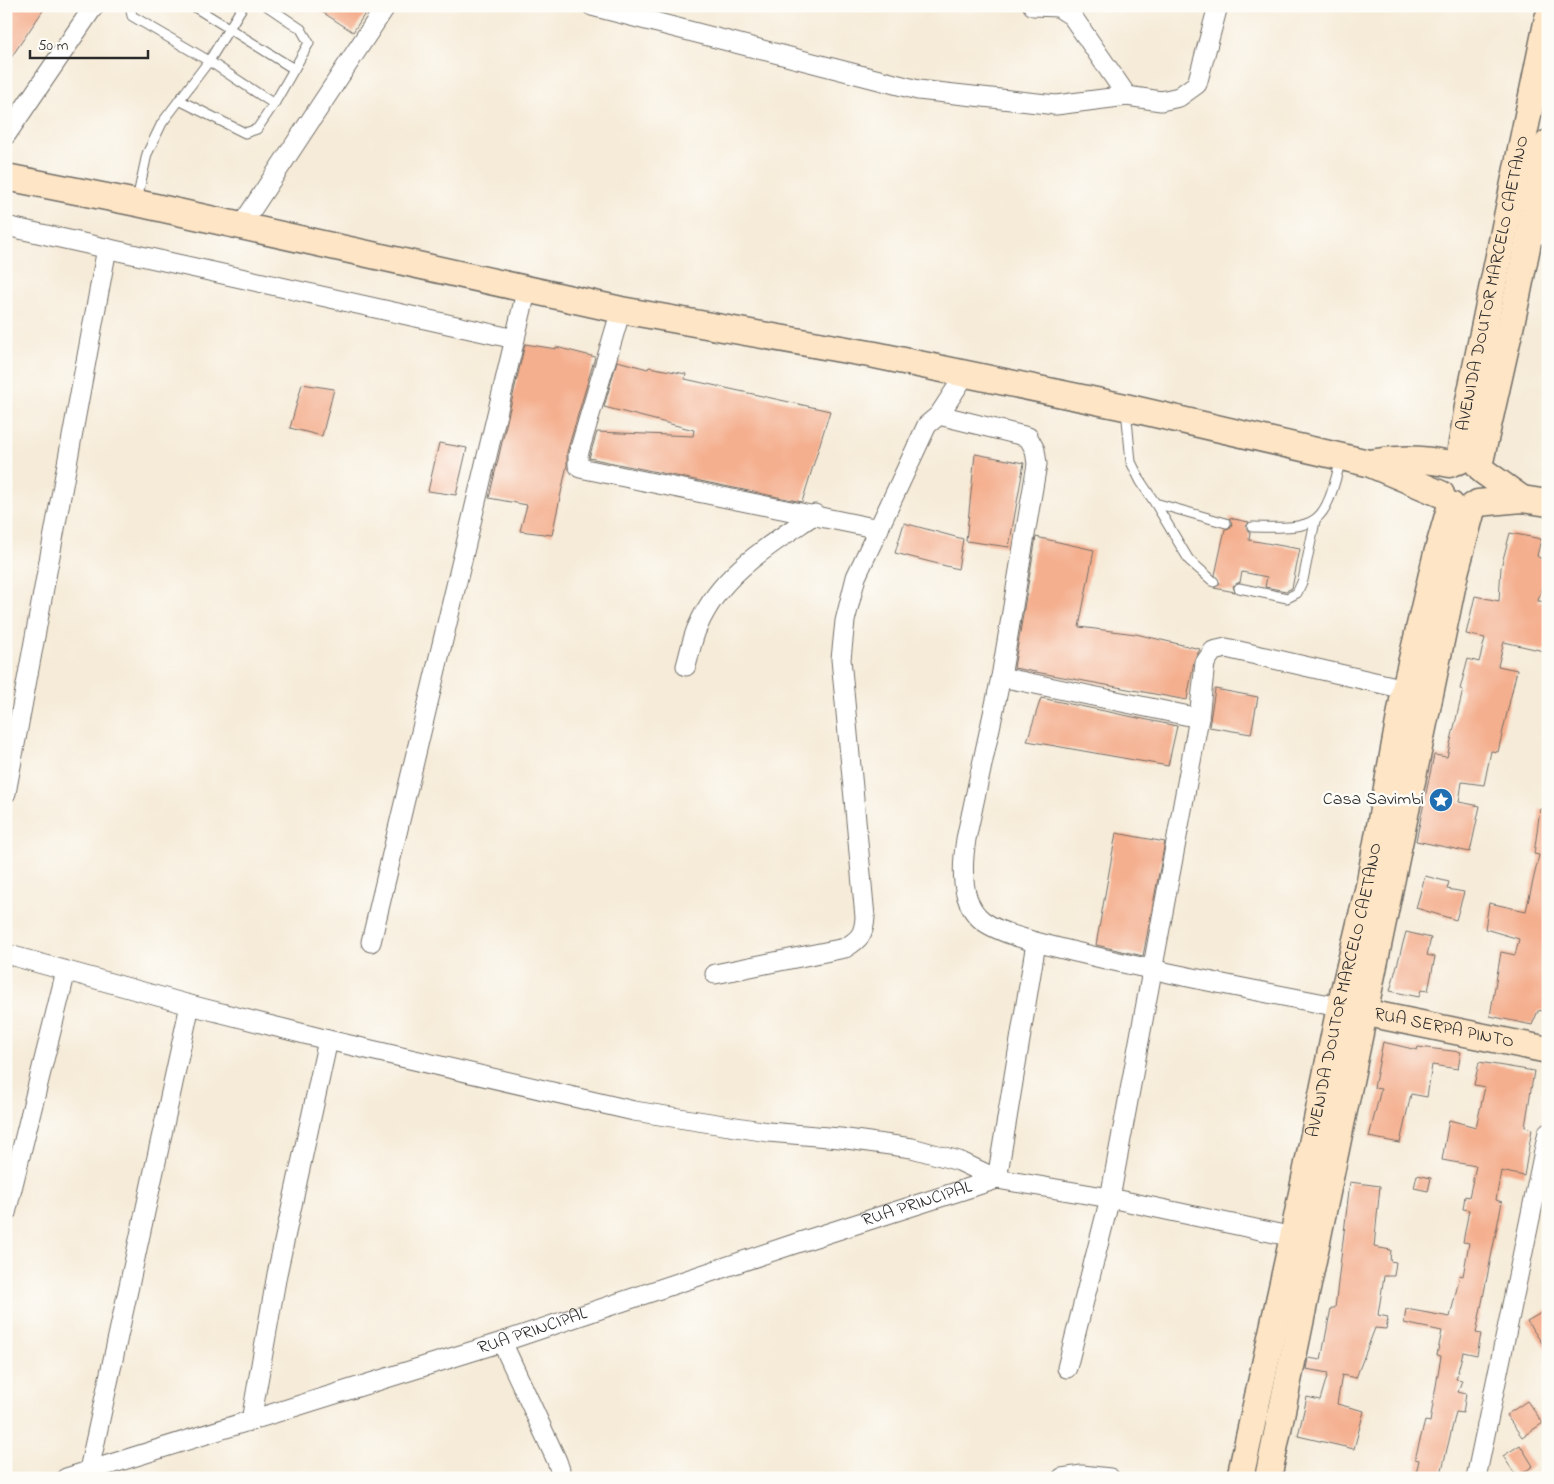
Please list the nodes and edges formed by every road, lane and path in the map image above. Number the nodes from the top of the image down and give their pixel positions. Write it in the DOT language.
graph roads {
  1 [pos="94,6"];
  2 [pos="130,6"];
  3 [pos="192,6"];
  4 [pos="243,6"];
  5 [pos="267,6"];
  6 [pos="386,6"];
  7 [pos="1034,6"];
  8 [pos="1218,6"];
  9 [pos="595,7"];
  10 [pos="1548,18"];
  11 [pos="229,28"];
  12 [pos="208,61"];
  13 [pos="294,69"];
  14 [pos="1127,96"];
  15 [pos="179,100"];
  16 [pos="274,104"];
  17 [pos="6,136"];
  18 [pos="1548,143"];
  19 [pos="6,177"];
  20 [pos="137,203"];
  21 [pos="6,226"];
  22 [pos="241,226"];
  23 [pos="1539,232"];
  24 [pos="107,248"];
  25 [pos="527,288"];
  26 [pos="621,310"];
  27 [pos="514,340"];
  28 [pos="965,375"];
  29 [pos="1125,407"];
  30 [pos="939,414"];
  31 [pos="1342,457"];
  32 [pos="1368,463"];
  33 [pos="1468,466"];
  34 [pos="1522,498"];
  35 [pos="1461,502"];
  36 [pos="1155,503"];
  37 [pos="1548,503"];
  38 [pos="815,514"];
  39 [pos="1315,522"];
  40 [pos="1226,523"];
  41 [pos="1252,527"];
  42 [pos="878,529"];
  43 [pos="1214,582"];
  44 [pos="1239,588"];
  45 [pos="686,666"];
  46 [pos="1001,677"];
  47 [pos="1406,689"];
  48 [pos="1199,718"];
  49 [pos="6,793"];
  50 [pos="371,942"];
  51 [pos="1036,943"];
  52 [pos="6,954"];
  53 [pos="66,971"];
  54 [pos="1151,971"];
  55 [pos="715,974"];
  56 [pos="190,1005"];
  57 [pos="1340,1007"];
  58 [pos="1366,1012"];
  59 [pos="328,1040"];
  60 [pos="1548,1050"];
  61 [pos="1548,1132"];
  62 [pos="997,1179"];
  63 [pos="1110,1198"];
  64 [pos="6,1213"];
  65 [pos="1293,1237"];
  66 [pos="502,1342"];
  67 [pos="1067,1368"];
  68 [pos="251,1421"];
  69 [pos="90,1470"];
  70 [pos="66,1478"];
  71 [pos="558,1478"];
  72 [pos="1062,1478"];
  73 [pos="1110,1478"];
  74 [pos="1240,1478"];
  75 [pos="1268,1478"];
  76 [pos="1476,1478"];
  1 -- 17 [label="street"];
  2 -- 12 [label="lane"];
  3 -- 11 [label="lane"];
  4 -- 11 [label="lane"];
  5 -- 13 [label="lane"];
  6 -- 22 [label="street"];
  7 -- 14 [label="street"];
  8 -- 14 [label="street"];
  9 -- 14 [label="street"];
  10 -- 33 [label="street, AVENIDA DOUTOR MARCELO CAETANO"];
  11 -- 12 [label="lane"];
  11 -- 13 [label="lane"];
  12 -- 15 [label="lane"];
  12 -- 16 [label="lane"];
  13 -- 16 [label="lane"];
  15 -- 16 [label="lane"];
  15 -- 20 [label="lane"];
  18 -- 23 [label="street, AVENIDA DOUTOR MARCELO CAETANO"];
  19 -- 20 [label="street"];
  20 -- 22 [label="street"];
  21 -- 24 [label="street"];
  22 -- 25 [label="street"];
  23 -- 33 [label="street, AVENIDA DOUTOR MARCELO CAETANO"];
  24 -- 27 [label="street"];
  24 -- 49 [label="street"];
  25 -- 26 [label="street"];
  25 -- 27 [label="street"];
  26 -- 28 [label="street"];
  26 -- 38 [label="street"];
  27 -- 50 [label="street"];
  28 -- 29 [label="street"];
  28 -- 30 [label="street"];
  29 -- 31 [label="street"];
  29 -- 36 [label="lane"];
  30 -- 42 [label="street"];
  30 -- 46 [label="street"];
  31 -- 32 [label="street"];
  31 -- 39 [label="lane"];
  32 -- 33 [label="street"];
  32 -- 35 [label="street"];
  33 -- 34 [label="street"];
  33 -- 35 [label="street, AVENIDA DOUTOR MARCELO CAETANO"];
  33 -- 35 [label="street, AVENIDA DOUTOR MARCELO CAETANO"];
  34 -- 35 [label="street"];
  34 -- 37 [label="street"];
  35 -- 47 [label="street, AVENIDA DOUTOR MARCELO CAETANO"];
  35 -- 58 [label="street, AVENIDA DOUTOR MARCELO CAETANO"];
  36 -- 40 [label="lane"];
  36 -- 43 [label="lane"];
  38 -- 42 [label="street"];
  38 -- 45 [label="street"];
  39 -- 41 [label="lane"];
  39 -- 44 [label="lane"];
  42 -- 55 [label="street"];
  46 -- 48 [label="street"];
  46 -- 51 [label="street"];
  47 -- 48 [label="street"];
  47 -- 57 [label="street, AVENIDA DOUTOR MARCELO CAETANO"];
  48 -- 54 [label="street"];
  51 -- 54 [label="street"];
  51 -- 62 [label="street"];
  52 -- 53 [label="street"];
  53 -- 56 [label="street"];
  53 -- 64 [label="street"];
  54 -- 57 [label="street"];
  54 -- 63 [label="street"];
  56 -- 59 [label="street"];
  56 -- 69 [label="street"];
  57 -- 58 [label="street, RUA SERPA PINTO"];
  57 -- 65 [label="street, AVENIDA DOUTOR MARCELO CAETANO"];
  58 -- 60 [label="street, RUA SERPA PINTO"];
  58 -- 75 [label="street, AVENIDA DOUTOR MARCELO CAETANO"];
  59 -- 62 [label="street"];
  59 -- 68 [label="street"];
  61 -- 76 [label="street"];
  62 -- 63 [label="street"];
  62 -- 66 [label="street, RUA PRINCIPAL"];
  63 -- 65 [label="street"];
  63 -- 67 [label="street"];
  65 -- 74 [label="street, AVENIDA DOUTOR MARCELO CAETANO"];
  66 -- 68 [label="street, RUA PRINCIPAL"];
  66 -- 71 [label="street"];
  68 -- 69 [label="street, RUA PRINCIPAL"];
  69 -- 70 [label="street, RUA PRINCIPAL"];
  72 -- 73 [label="street"];
}
